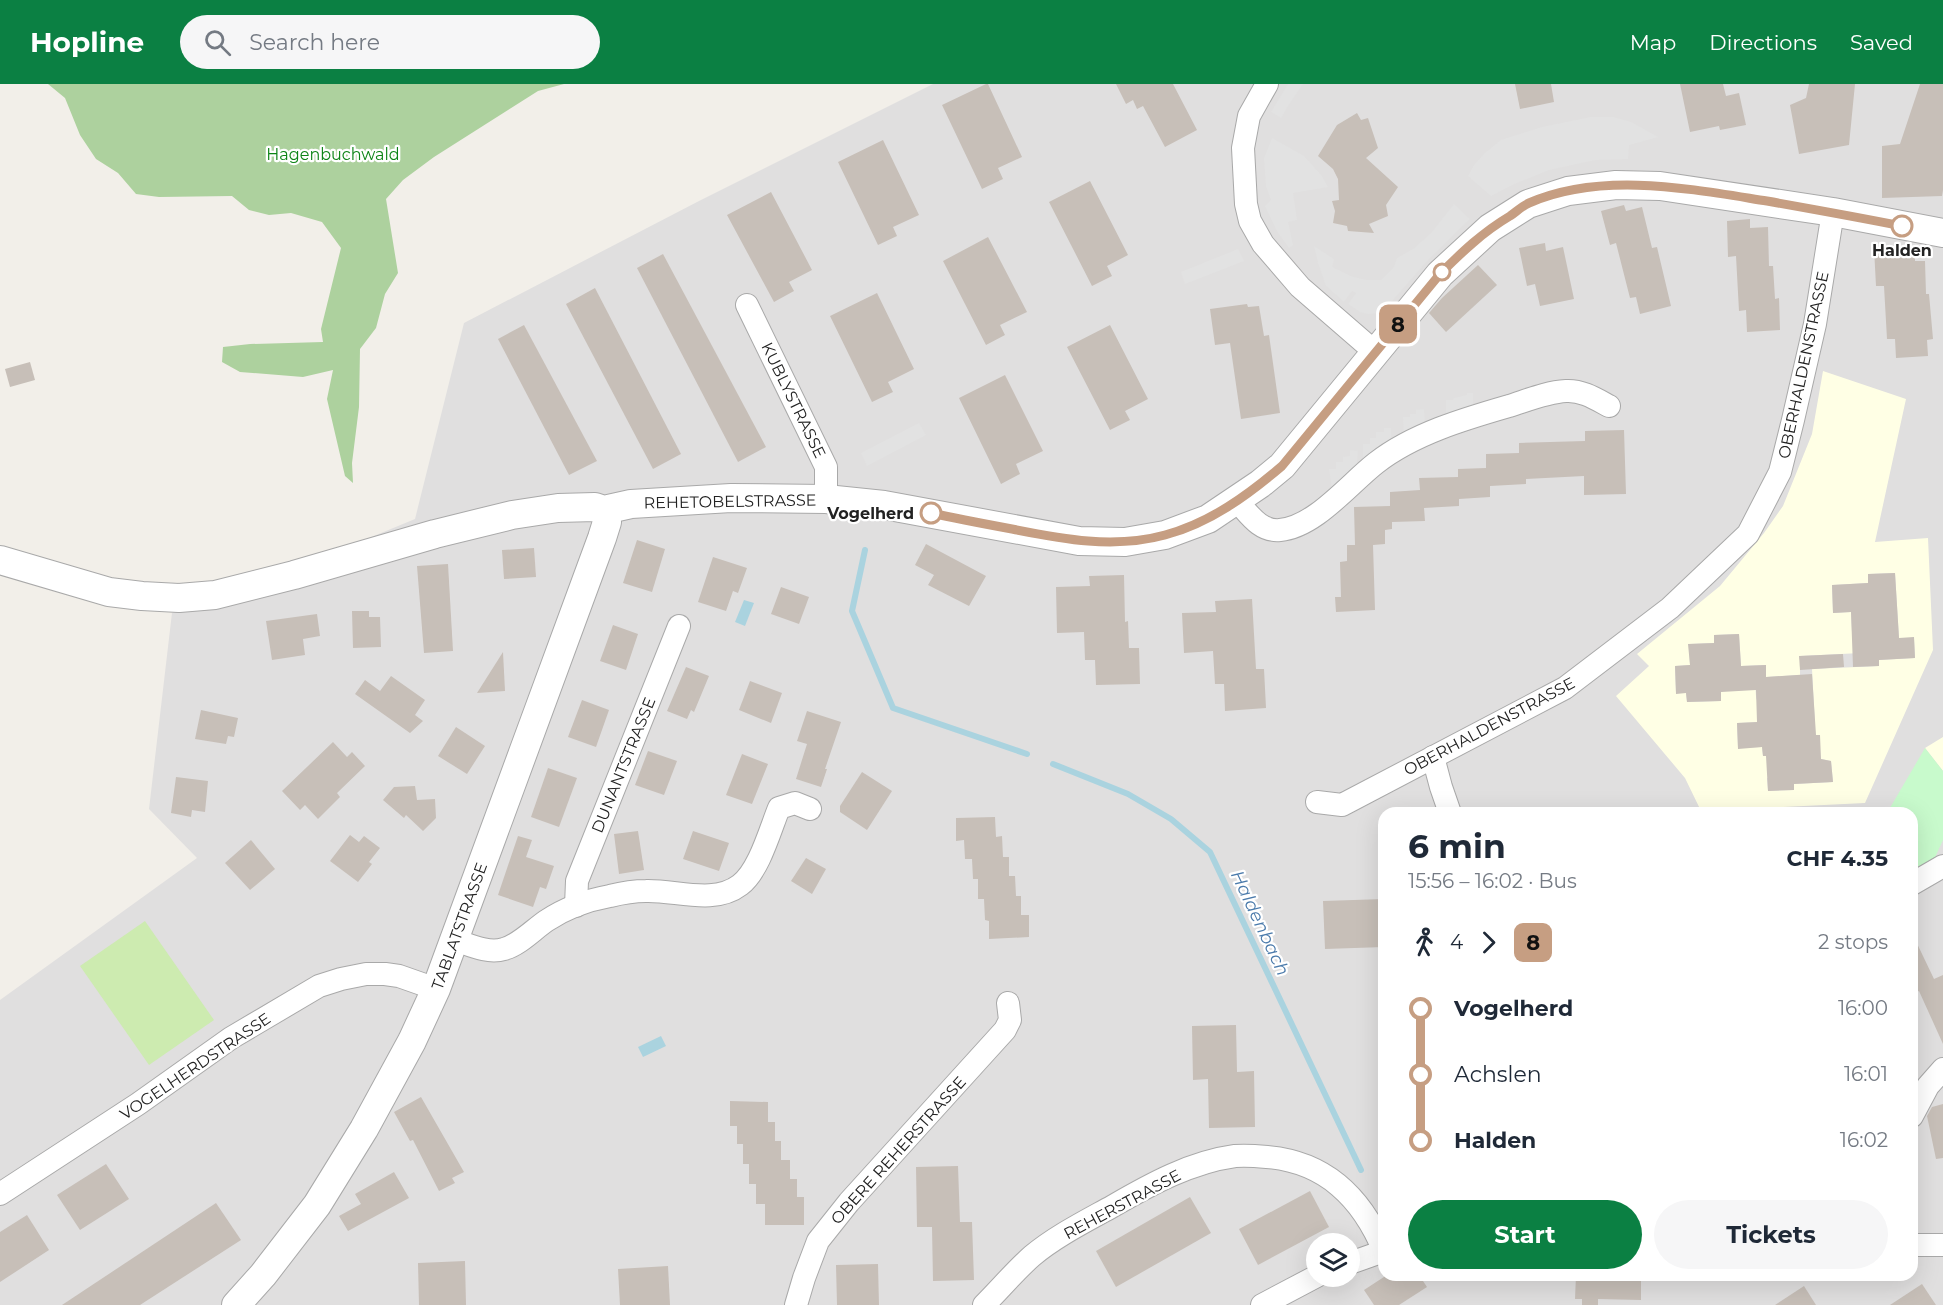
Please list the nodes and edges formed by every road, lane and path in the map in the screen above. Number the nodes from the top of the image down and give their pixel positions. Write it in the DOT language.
graph roads {
  1 [pos="1267,84"];
  2 [pos="1833,212"];
  3 [pos="1943,233"];
  4 [pos="747,305"];
  5 [pos="1375,352"];
  6 [pos="1609,406"];
  7 [pos="826,499"];
  8 [pos="1237,501"];
  9 [pos="604,510"];
  10 [pos="0,560"];
  11 [pos="679,626"];
  12 [pos="1433,757"];
  13 [pos="1317,802"];
  14 [pos="1448,807"];
  15 [pos="810,809"];
  16 [pos="1943,866"];
  17 [pos="1918,881"];
  18 [pos="576,906"];
  19 [pos="455,940"];
  20 [pos="436,989"];
  21 [pos="1008,1003"];
  22 [pos="1943,1069"];
  23 [pos="1918,1105"];
  24 [pos="0,1194"];
  25 [pos="1378,1239"];
  26 [pos="1918,1245"];
  27 [pos="1943,1245"];
  28 [pos="1378,1253"];
  29 [pos="1360,1259"];
  30 [pos="1306,1282"];
  31 [pos="236,1305"];
  32 [pos="796,1305"];
  33 [pos="984,1305"];
  34 [pos="1262,1305"];
  1 -- 5 [label="street"];
  2 -- 3 [label="street, REHETOBELSTRASSE"];
  2 -- 5 [label="street, REHETOBELSTRASSE"];
  2 -- 12 [label="street, OBERHALDENSTRASSE"];
  4 -- 7 [label="street, KUBLYSTRASSE"];
  5 -- 8 [label="street, REHETOBELSTRASSE"];
  6 -- 8 [label="street"];
  7 -- 8 [label="street, REHETOBELSTRASSE"];
  7 -- 9 [label="street, REHETOBELSTRASSE"];
  9 -- 10 [label="street, REHETOBELSTRASSE"];
  9 -- 19 [label="street, TABLATSTRASSE"];
  11 -- 18 [label="street, DUNANTSTRASSE"];
  12 -- 13 [label="street, OBERHALDENSTRASSE"];
  12 -- 14 [label="street"];
  15 -- 18 [label="street"];
  16 -- 17 [label="street"];
  18 -- 19 [label="street"];
  19 -- 20 [label="street, TABLATSTRASSE"];
  20 -- 24 [label="street, VOGELHERDSTRASSE"];
  20 -- 31 [label="street, TABLATSTRASSE"];
  21 -- 32 [label="street, OBERE REHERSTRASSE"];
  22 -- 23 [label="street"];
  25 -- 33 [label="street, REHERSTRASSE"];
  26 -- 27 [label="street"];
  28 -- 29 [label="street"];
  30 -- 34 [label="street"];
}
